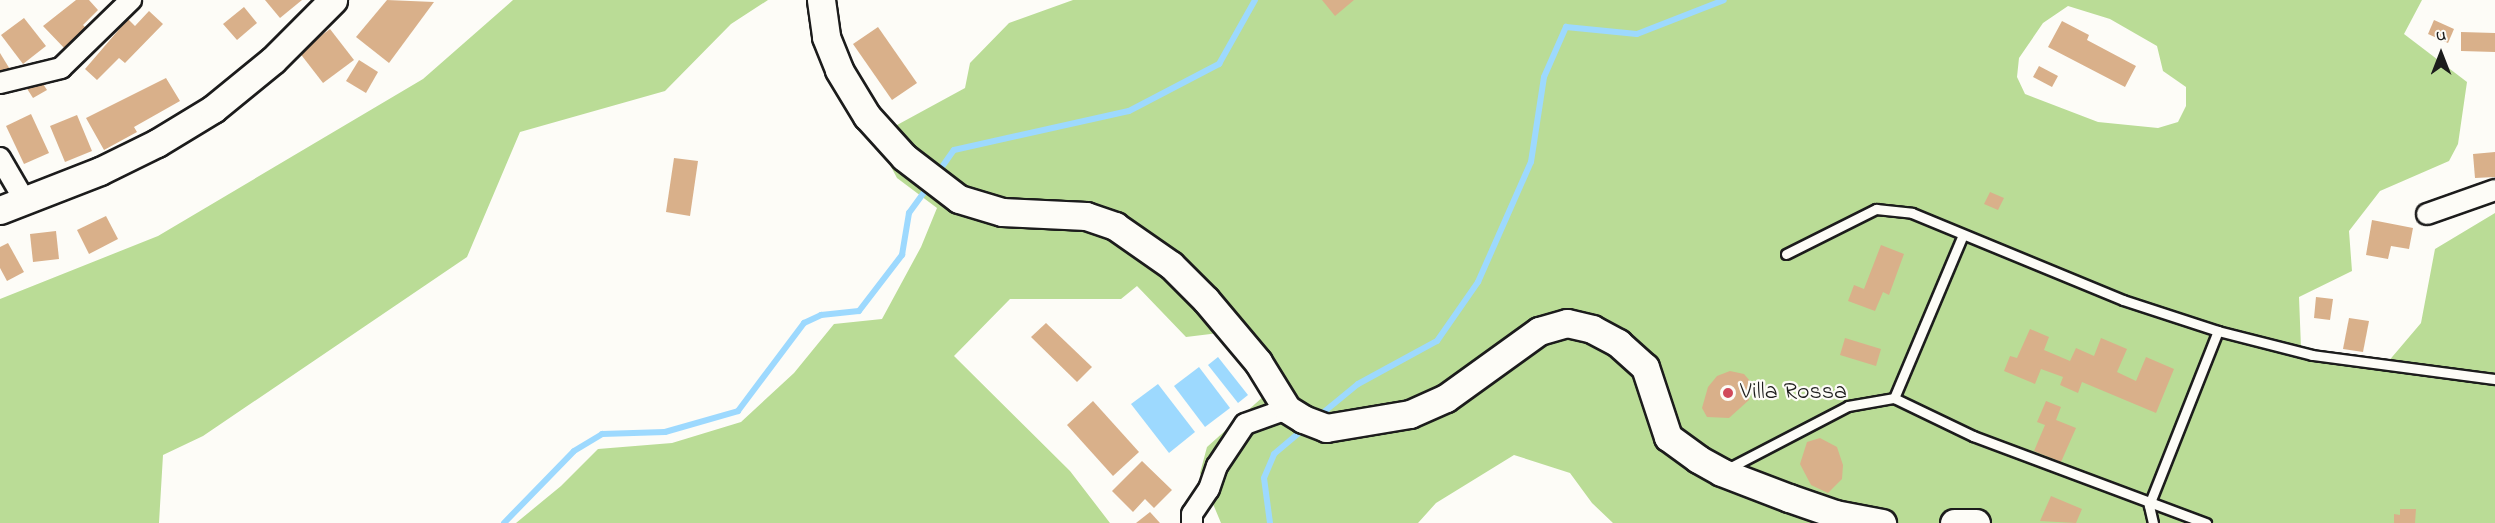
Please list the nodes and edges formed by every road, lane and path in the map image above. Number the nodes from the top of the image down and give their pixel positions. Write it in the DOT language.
graph roads {
  1 [pos="131,0"];
  2 [pos="333,0"];
  3 [pos="821,0"];
  4 [pos="0,83"];
  5 [pos="0,158"];
  6 [pos="2495,190"];
  7 [pos="12,205"];
  8 [pos="2427,214"];
  9 [pos="1963,235"];
  10 [pos="1786,254"];
  11 [pos="2218,331"];
  12 [pos="2495,379"];
  13 [pos="1894,398"];
  14 [pos="1305,419"];
  15 [pos="1721,472"];
  16 [pos="2149,505"];
  17 [pos="1192,523"];
  18 [pos="1882,523"];
  19 [pos="1954,523"];
  20 [pos="1976,523"];
  21 [pos="2153,523"];
  22 [pos="2206,523"];
  1 -- 4 [label="street"];
  2 -- 7 [label="street"];
  3 -- 14 [label="street"];
  5 -- 7 [label="street"];
  6 -- 8 [label="street"];
  9 -- 10 [label="lane"];
  9 -- 11 [label="lane"];
  9 -- 13 [label="lane"];
  11 -- 12 [label="lane"];
  11 -- 16 [label="lane"];
  13 -- 15 [label="lane"];
  13 -- 16 [label="lane"];
  14 -- 15 [label="street"];
  14 -- 17 [label="street"];
  15 -- 18 [label="street"];
  16 -- 21 [label="lane"];
  16 -- 22 [label="lane"];
  19 -- 20 [label="street"];
}
